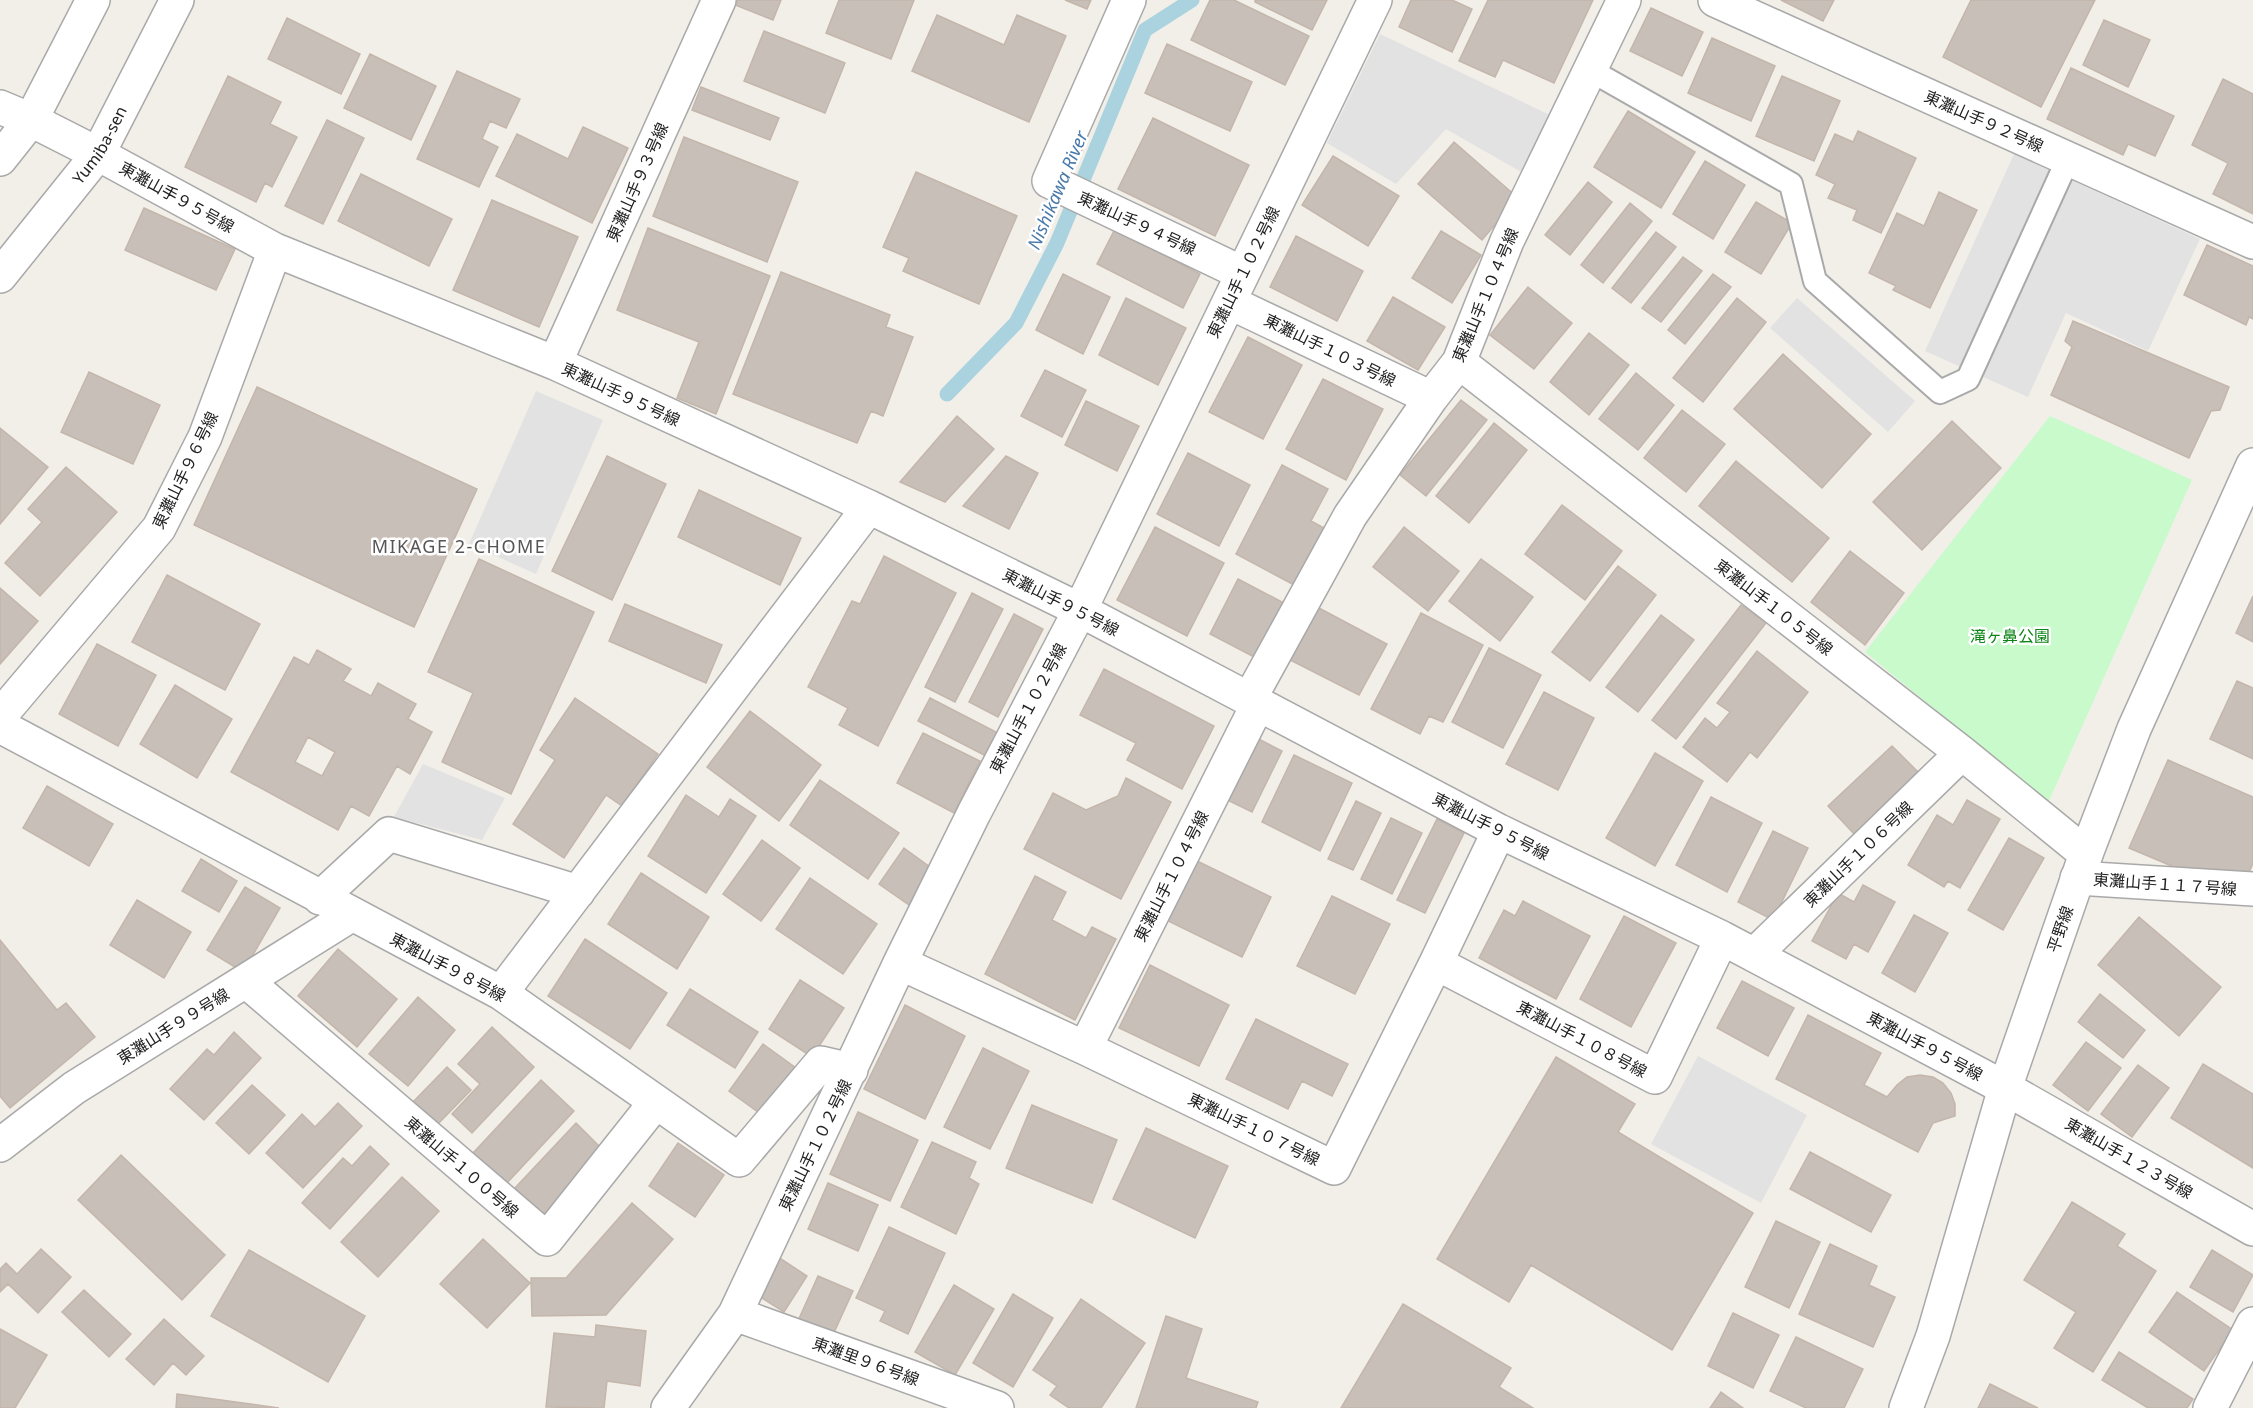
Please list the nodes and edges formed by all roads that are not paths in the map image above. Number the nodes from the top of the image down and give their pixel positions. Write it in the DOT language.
graph roads {
  1 [pos="93,0"];
  2 [pos="177,0"];
  3 [pos="718,0"];
  4 [pos="1129,0"];
  5 [pos="1375,0"];
  6 [pos="1624,0"];
  7 [pos="1715,0"];
  8 [pos="1590,70"];
  9 [pos="0,107"];
  10 [pos="31,120"];
  11 [pos="98,154"];
  12 [pos="0,159"];
  13 [pos="2068,159"];
  14 [pos="2253,242"];
  15 [pos="275,250"];
  16 [pos="0,276"];
  17 [pos="1236,287"];
  18 [pos="1459,362"];
  19 [pos="555,363"];
  20 [pos="1431,398"];
  21 [pos="2253,465"];
  22 [pos="869,507"];
  23 [pos="1080,610"];
  24 [pos="1253,702"];
  25 [pos="0,716"];
  26 [pos="0,726"];
  27 [pos="1962,753"];
  28 [pos="1499,831"];
  29 [pos="2082,866"];
  30 [pos="2253,889"];
  31 [pos="578,892"];
  32 [pos="320,898"];
  33 [pos="351,915"];
  34 [pos="1722,938"];
  35 [pos="1754,955"];
  36 [pos="900,963"];
  37 [pos="1436,963"];
  38 [pos="246,981"];
  39 [pos="501,993"];
  40 [pos="1085,1048"];
  41 [pos="852,1070"];
  42 [pos="2005,1088"];
  43 [pos="655,1104"];
  44 [pos="0,1145"];
  45 [pos="2253,1228"];
  46 [pos="735,1314"];
  47 [pos="2253,1324"];
  48 [pos="668,1408"];
  49 [pos="997,1408"];
  50 [pos="1905,1408"];
  51 [pos="2210,1408"];
  1 -- 10 [label="street"];
  2 -- 11 [label="street, Yumiba-sen"];
  3 -- 19 [label="street, 東灘山手９３号線"];
  4 -- 17 [label="street, 東灘山手９４号線"];
  5 -- 17 [label="street, 東灘山手１０２号線"];
  6 -- 8 [label="street, 東灘山手１０４号線"];
  7 -- 13 [label="street, 東灘山手９２号線"];
  8 -- 13 [label="lane"];
  8 -- 18 [label="street, 東灘山手１０４号線"];
  9 -- 10 [label="street, 東灘山手９５号線"];
  10 -- 11 [label="street, 東灘山手９５号線"];
  10 -- 12 [label="street"];
  11 -- 15 [label="street, 東灘山手９５号線"];
  11 -- 16 [label="street, Yumiba-sen"];
  13 -- 14 [label="street, 東灘山手９２号線"];
  15 -- 19 [label="street, 東灘山手９５号線"];
  15 -- 25 [label="street, 東灘山手９６号線"];
  17 -- 20 [label="street, 東灘山手１０３号線"];
  17 -- 23 [label="street, 東灘山手１０２号線"];
  18 -- 20 [label="street, 東灘山手１０４号線"];
  18 -- 27 [label="street, 東灘山手１０５号線"];
  19 -- 22 [label="street, 東灘山手９５号線"];
  20 -- 24 [label="street, 東灘山手１０４号線"];
  21 -- 29 [label="street, 平野線"];
  22 -- 23 [label="street, 東灘山手９５号線"];
  22 -- 31 [label="street"];
  23 -- 24 [label="street, 東灘山手９５号線"];
  23 -- 36 [label="street, 東灘山手１０２号線"];
  24 -- 28 [label="street, 東灘山手９５号線"];
  24 -- 40 [label="street, 東灘山手１０４号線"];
  26 -- 32 [label="street, 東灘山手９８号線"];
  27 -- 29 [label="street, 東灘山手１０５号線"];
  27 -- 35 [label="street, 東灘山手１０６号線"];
  28 -- 34 [label="street, 東灘山手９５号線"];
  28 -- 37 [label="street, 東灘山手１０７号線"];
  29 -- 30 [label="street, 東灘山手１１７号線"];
  29 -- 42 [label="street, 平野線"];
  31 -- 32 [label="street"];
  31 -- 39 [label="street"];
  32 -- 33 [label="street, 東灘山手９８号線"];
  33 -- 38 [label="street, 東灘山手９９号線"];
  33 -- 39 [label="street, 東灘山手９８号線"];
  34 -- 35 [label="street, 東灘山手９５号線"];
  34 -- 37 [label="street, 東灘山手１０８号線"];
  35 -- 42 [label="street, 東灘山手９５号線"];
  36 -- 40 [label="street, 東灘山手１０７号線"];
  36 -- 41 [label="street, 東灘山手１０２号線"];
  37 -- 40 [label="street, 東灘山手１０７号線"];
  38 -- 43 [label="street, 東灘山手１００号線"];
  38 -- 44 [label="street, 東灘山手９９号線"];
  39 -- 43 [label="street, 東灘山手９８号線"];
  41 -- 43 [label="street, 東灘山手９８号線"];
  41 -- 46 [label="street, 東灘山手１０２号線"];
  42 -- 45 [label="street, 東灘山手１２３号線"];
  42 -- 50 [label="street, 平野線"];
  46 -- 48 [label="street, 東灘山手１０２号線"];
  46 -- 49 [label="street, 東灘里９６号線"];
  47 -- 51 [label="street"];
}
